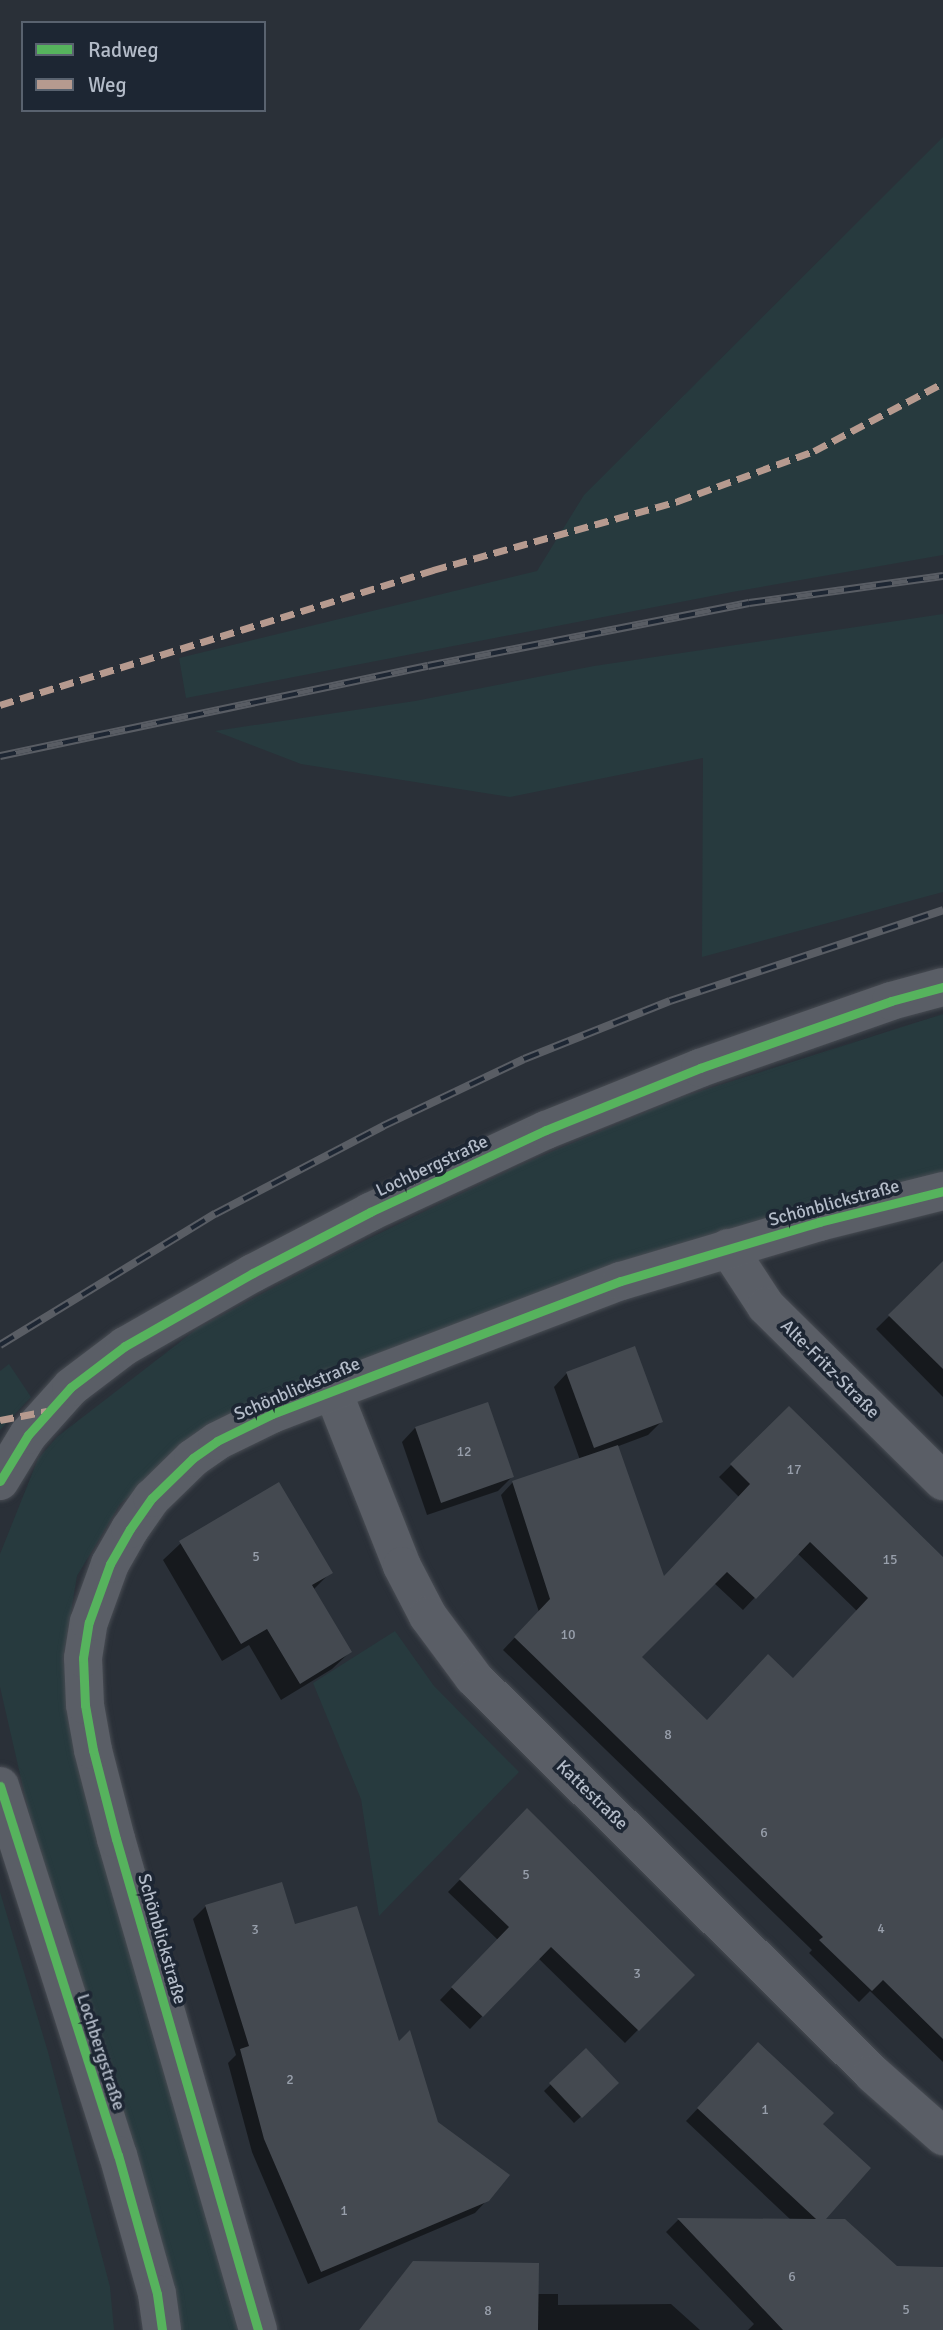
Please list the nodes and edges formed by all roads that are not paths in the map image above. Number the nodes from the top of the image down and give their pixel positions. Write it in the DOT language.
graph roads {
  1 [pos="943,987"];
  2 [pos="943,1191"];
  3 [pos="728,1248"];
  4 [pos="332,1390"];
  5 [pos="0,1481"];
  6 [pos="943,1481"];
  7 [pos="0,1786"];
  8 [pos="943,2136"];
  9 [pos="162,2330"];
  10 [pos="258,2330"];
  1 -- 5 [label="street, Lochbergstraße"];
  2 -- 3 [label="street, Schönblickstraße"];
  3 -- 4 [label="street, Schönblickstraße"];
  3 -- 6 [label="street, Alte-Fritz-Straße"];
  4 -- 8 [label="street, Kattestraße"];
  4 -- 10 [label="street, Schönblickstraße"];
  7 -- 9 [label="street, Lochbergstraße"];
}
